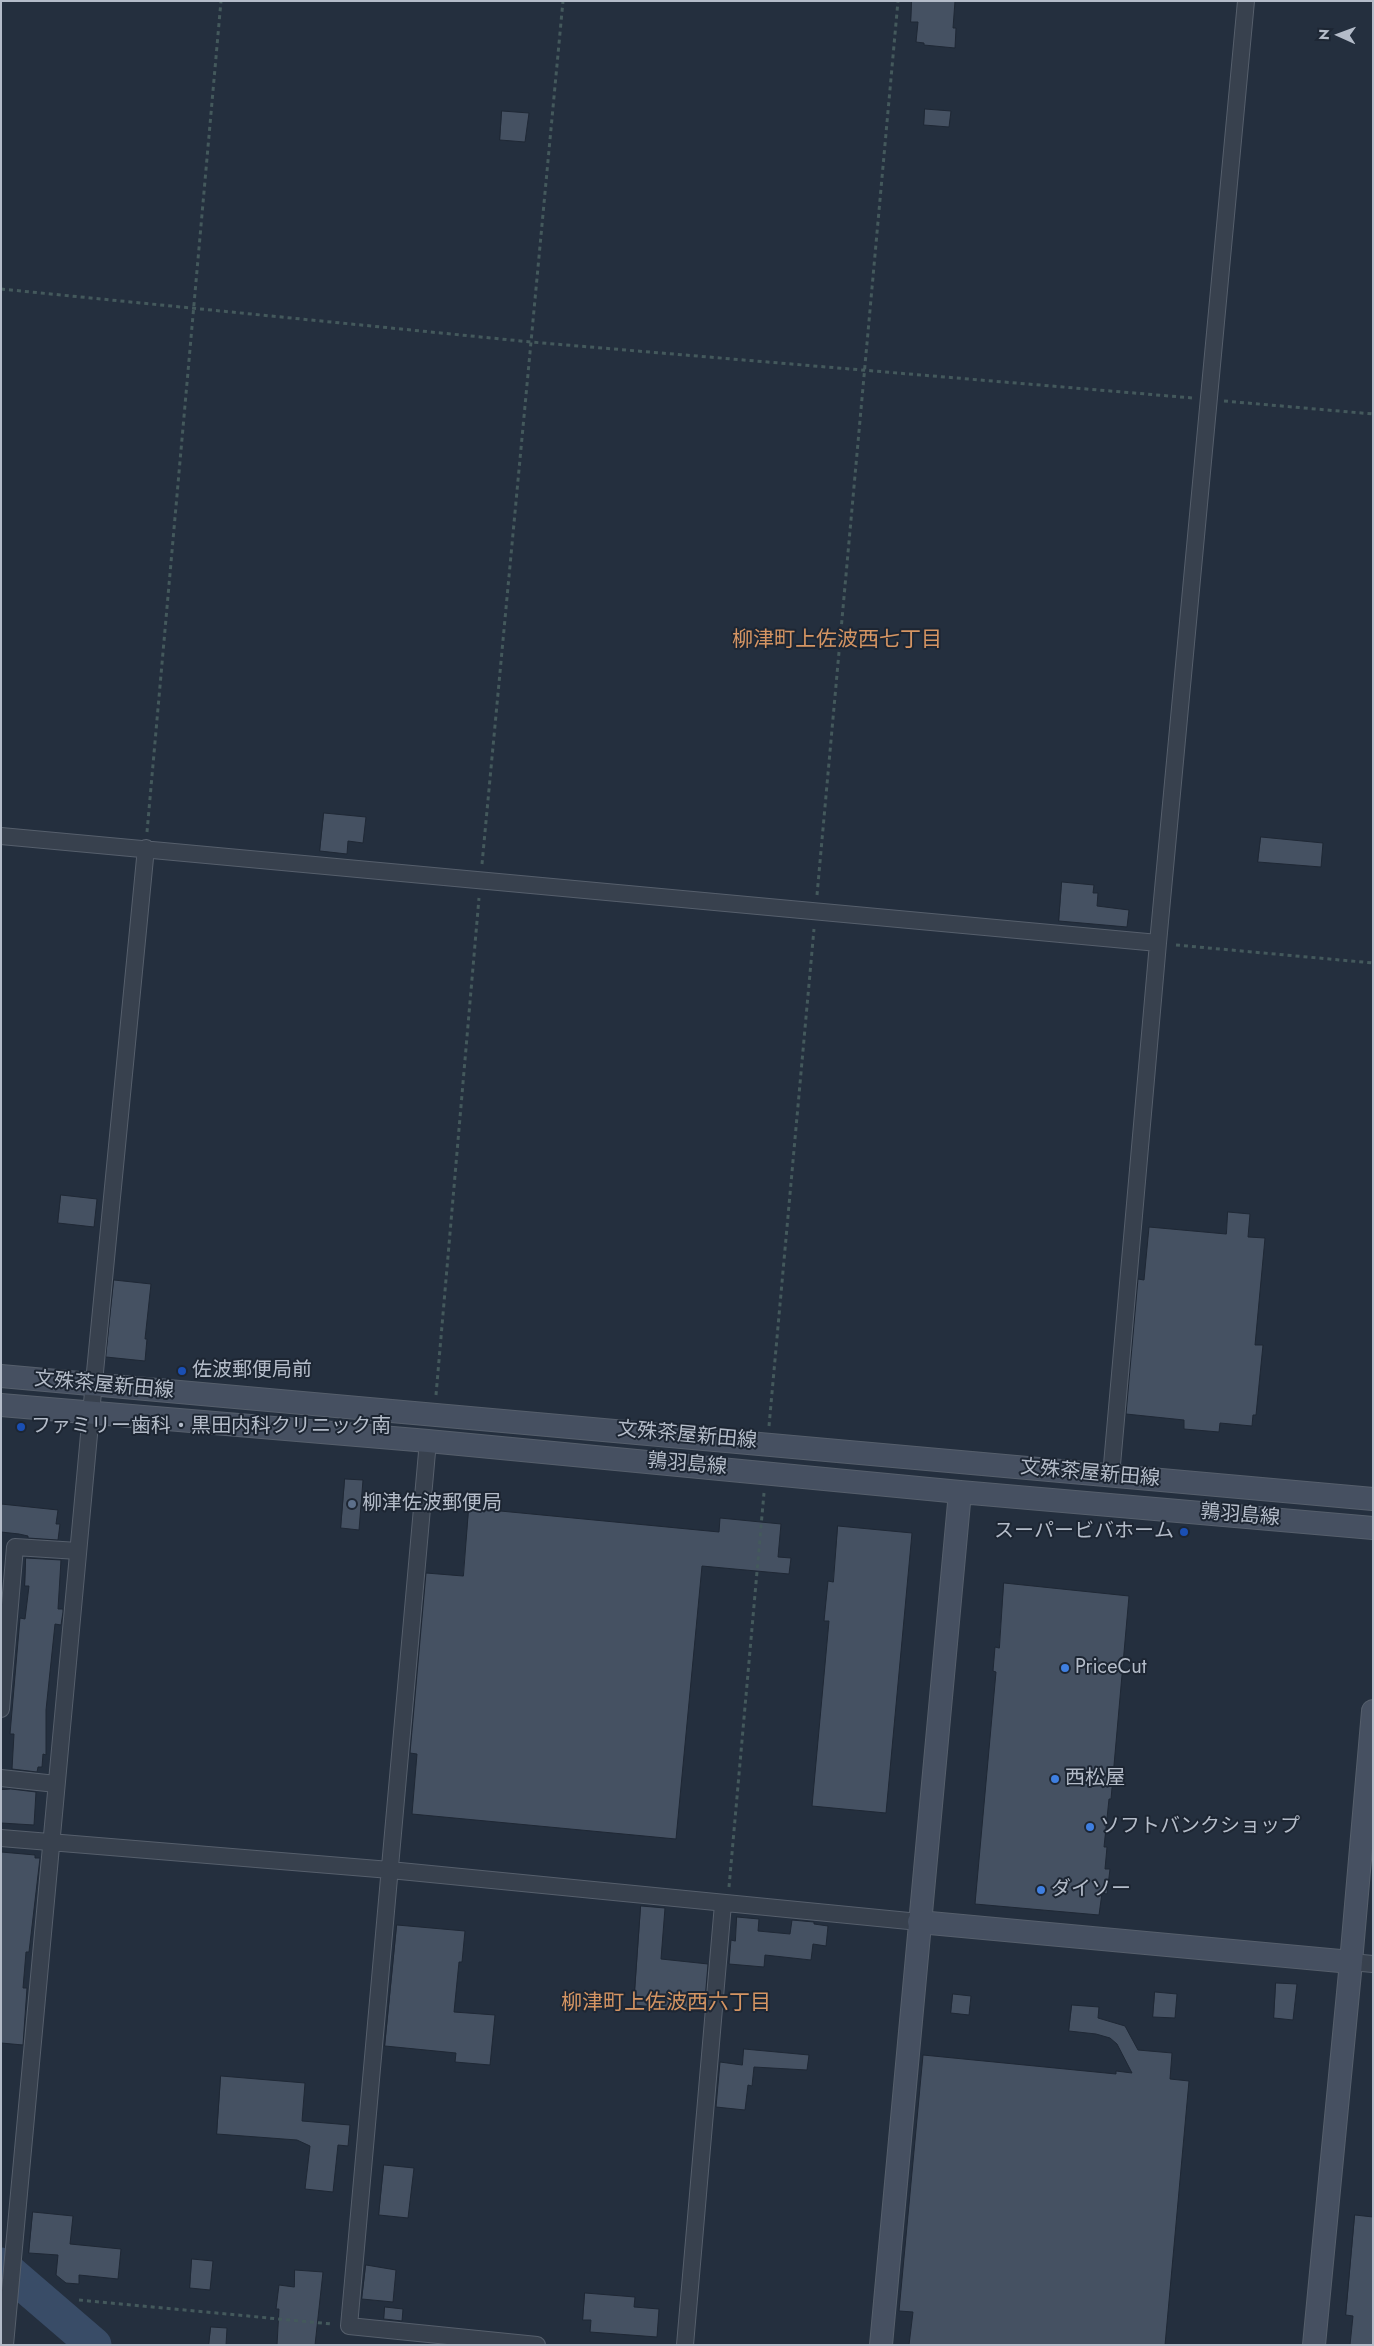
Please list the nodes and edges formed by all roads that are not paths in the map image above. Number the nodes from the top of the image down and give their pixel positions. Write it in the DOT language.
graph roads {
  1 [pos="1246,1"];
  2 [pos="1,836"];
  3 [pos="146,848"];
  4 [pos="1158,943"];
  5 [pos="1,1376"];
  6 [pos="94,1385"];
  7 [pos="1,1404"];
  8 [pos="91,1413"];
  9 [pos="428,1441"];
  10 [pos="1111,1476"];
  11 [pos="960,1492"];
  12 [pos="1373,1499"];
  13 [pos="1373,1528"];
  14 [pos="78,1552"];
  15 [pos="1,1709"];
  16 [pos="1373,1711"];
  17 [pos="1,1778"];
  18 [pos="56,1784"];
  19 [pos="1,1838"];
  20 [pos="51,1842"];
  21 [pos="390,1870"];
  22 [pos="723,1904"];
  23 [pos="919,1922"];
  24 [pos="1351,1962"];
  25 [pos="1373,1964"];
  26 [pos="5,2345"];
  27 [pos="537,2345"];
  28 [pos="685,2345"];
  29 [pos="881,2345"];
  30 [pos="1314,2345"];
  1 -- 4 [label="street"];
  2 -- 3 [label="street"];
  3 -- 4 [label="street"];
  3 -- 6 [label="street"];
  4 -- 10 [label="street"];
  5 -- 6 [label="main road, 文殊茶屋新田線"];
  6 -- 8 [label="street"];
  6 -- 10 [label="main road, 文殊茶屋新田線"];
  7 -- 8 [label="main road, 鶉羽島線"];
  8 -- 9 [label="main road, 鶉羽島線"];
  8 -- 14 [label="street"];
  9 -- 11 [label="main road, 鶉羽島線"];
  9 -- 21 [label="street"];
  10 -- 12 [label="main road, 文殊茶屋新田線"];
  11 -- 13 [label="main road, 鶉羽島線"];
  11 -- 23 [label="main road"];
  14 -- 15 [label="street"];
  14 -- 18 [label="street"];
  16 -- 24 [label="main road"];
  17 -- 18 [label="street"];
  18 -- 20 [label="street"];
  19 -- 20 [label="street"];
  20 -- 21 [label="street"];
  20 -- 26 [label="street"];
  21 -- 22 [label="street"];
  21 -- 27 [label="street"];
  22 -- 23 [label="street"];
  22 -- 28 [label="street"];
  23 -- 24 [label="main road"];
  23 -- 29 [label="main road"];
  24 -- 25 [label="street"];
  24 -- 30 [label="main road"];
}
